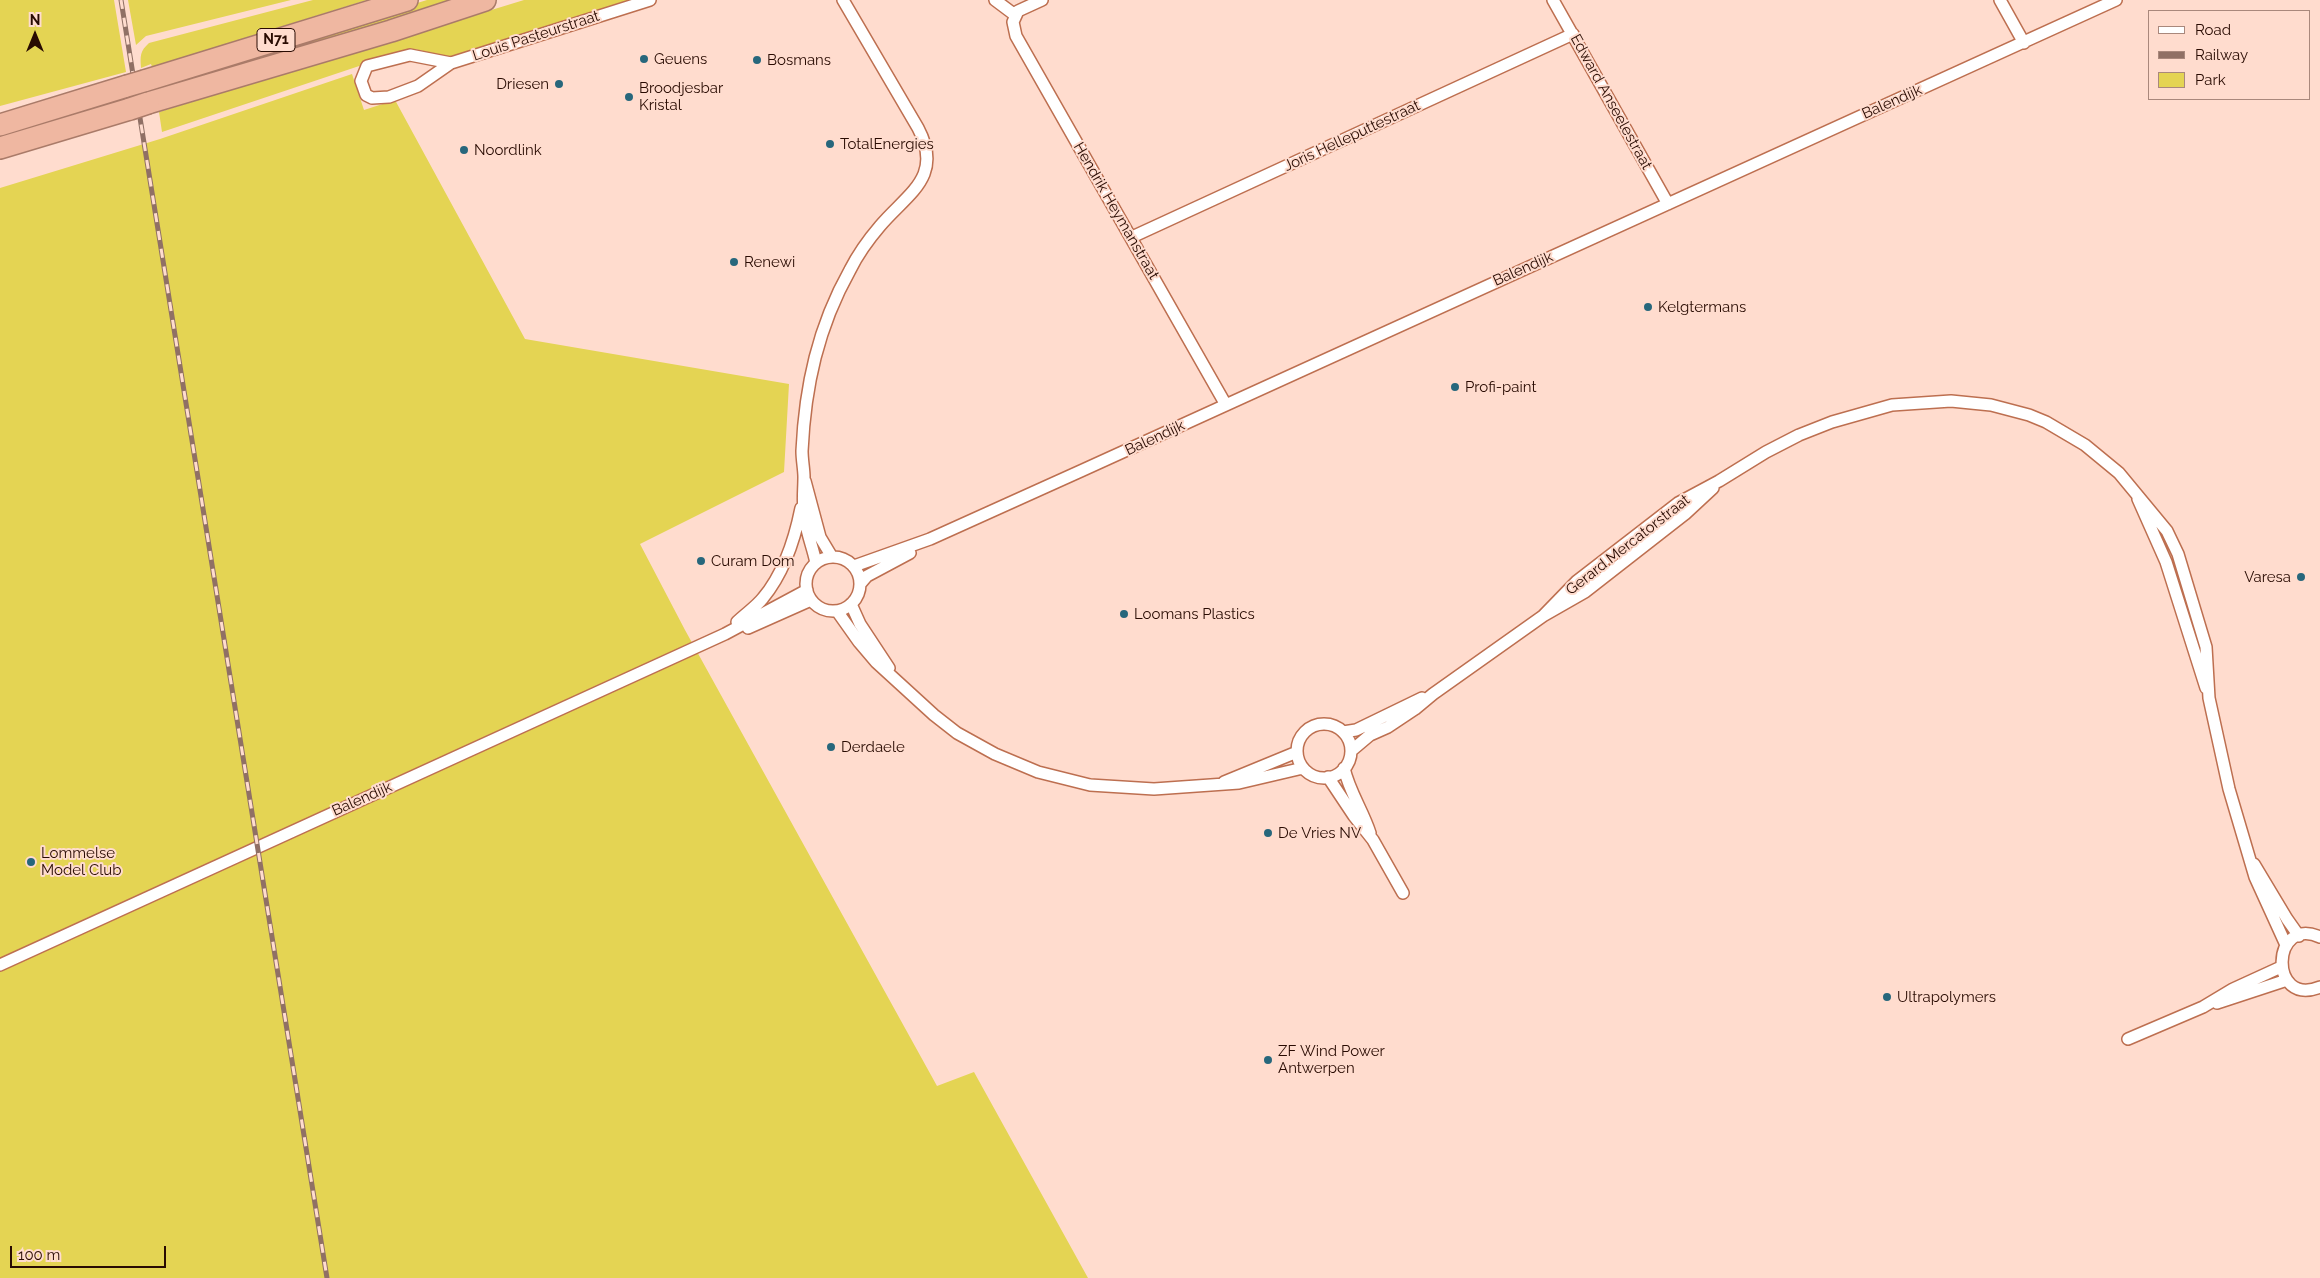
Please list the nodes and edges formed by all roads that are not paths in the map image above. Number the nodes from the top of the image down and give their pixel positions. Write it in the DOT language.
graph roads {
  1 [pos="407,0"];
  2 [pos="485,0"];
  3 [pos="650,0"];
  4 [pos="843,0"];
  5 [pos="995,0"];
  6 [pos="1042,0"];
  7 [pos="1553,0"];
  8 [pos="2000,0"];
  9 [pos="2116,0"];
  10 [pos="1015,15"];
  11 [pos="1573,34"];
  12 [pos="2024,42"];
  13 [pos="451,63"];
  14 [pos="0,125"];
  15 [pos="0,148"];
  16 [pos="1668,204"];
  17 [pos="1132,237"];
  18 [pos="1226,405"];
  19 [pos="804,477"];
  20 [pos="1719,482"];
  21 [pos="2137,495"];
  22 [pos="802,499"];
  23 [pos="930,539"];
  24 [pos="1627,543"];
  25 [pos="1635,553"];
  26 [pos="832,557"];
  27 [pos="816,563"];
  28 [pos="854,566"];
  29 [pos="861,583"];
  30 [pos="2190,589"];
  31 [pos="2177,593"];
  32 [pos="809,595"];
  33 [pos="851,604"];
  34 [pos="837,611"];
  35 [pos="1543,616"];
  36 [pos="725,634"];
  37 [pos="895,678"];
  38 [pos="1433,694"];
  39 [pos="2210,698"];
  40 [pos="1343,732"];
  41 [pos="1351,751"];
  42 [pos="1297,752"];
  43 [pos="1303,768"];
  44 [pos="1344,768"];
  45 [pos="1328,777"];
  46 [pos="1224,782"];
  47 [pos="1373,840"];
  48 [pos="2251,861"];
  49 [pos="1403,893"];
  50 [pos="2299,936"];
  51 [pos="2320,938"];
  52 [pos="2286,945"];
  53 [pos="0,965"];
  54 [pos="2281,967"];
  55 [pos="2287,980"];
  56 [pos="2319,988"];
  57 [pos="2203,1007"];
  58 [pos="2128,1039"];
  1 -- 14 [label="highway, N71"];
  2 -- 15 [label="highway, N71"];
  3 -- 13 [label="street, Louis Pasteurstraat"];
  4 -- 19 [label="street"];
  5 -- 10 [label="street"];
  6 -- 10 [label="street"];
  7 -- 11 [label="street, Edward Anseelestraat"];
  8 -- 12 [label="street"];
  9 -- 12 [label="street, Balendijk"];
  10 -- 17 [label="street, Hendrik Heymanstraat"];
  11 -- 16 [label="street, Edward Anseelestraat"];
  11 -- 17 [label="street, Joris Helleputtestraat"];
  12 -- 16 [label="street, Balendijk"];
  13 -- 13 [label="street, Louis Pasteurstraat"];
  16 -- 18 [label="street, Balendijk"];
  17 -- 18 [label="street, Hendrik Heymanstraat"];
  18 -- 23 [label="street, Balendijk"];
  19 -- 22 [label="street"];
  19 -- 26 [label="street"];
  20 -- 21 [label="street, Gerard Mercatorstraat"];
  20 -- 24 [label="street, Gerard Mercatorstraat"];
  20 -- 25 [label="street, Gerard Mercatorstraat"];
  21 -- 30 [label="street, Gerard Mercatorstraat"];
  21 -- 31 [label="street, Gerard Mercatorstraat"];
  22 -- 27 [label="street"];
  22 -- 36 [label="street"];
  23 -- 28 [label="street, Balendijk"];
  23 -- 29 [label="street, Balendijk"];
  24 -- 25 [label="street"];
  24 -- 35 [label="street, Gerard Mercatorstraat"];
  25 -- 35 [label="street, Gerard Mercatorstraat"];
  26 -- 27 [label="street"];
  26 -- 28 [label="street"];
  27 -- 32 [label="street"];
  28 -- 29 [label="street"];
  29 -- 33 [label="street"];
  30 -- 31 [label="street"];
  30 -- 39 [label="street, Gerard Mercatorstraat"];
  31 -- 39 [label="street, Gerard Mercatorstraat"];
  32 -- 34 [label="street"];
  32 -- 36 [label="street"];
  33 -- 34 [label="street"];
  33 -- 37 [label="street"];
  34 -- 37 [label="street"];
  35 -- 38 [label="street, Gerard Mercatorstraat"];
  36 -- 53 [label="street, Balendijk"];
  37 -- 46 [label="street"];
  38 -- 40 [label="street, Gerard Mercatorstraat"];
  38 -- 41 [label="street, Gerard Mercatorstraat"];
  39 -- 48 [label="street, Gerard Mercatorstraat"];
  40 -- 41 [label="street"];
  40 -- 42 [label="street"];
  41 -- 44 [label="street, Gerard Mercatorstraat"];
  42 -- 43 [label="street"];
  42 -- 46 [label="street"];
  43 -- 45 [label="street"];
  43 -- 46 [label="street"];
  44 -- 45 [label="street"];
  44 -- 47 [label="street"];
  45 -- 47 [label="street"];
  47 -- 49 [label="street"];
  48 -- 50 [label="street, Gerard Mercatorstraat"];
  48 -- 52 [label="street, Gerard Mercatorstraat"];
  50 -- 51 [label="street"];
  50 -- 52 [label="street"];
  52 -- 54 [label="street"];
  54 -- 55 [label="street"];
  54 -- 57 [label="street"];
  55 -- 56 [label="street"];
  55 -- 57 [label="street"];
  57 -- 58 [label="street"];
}
